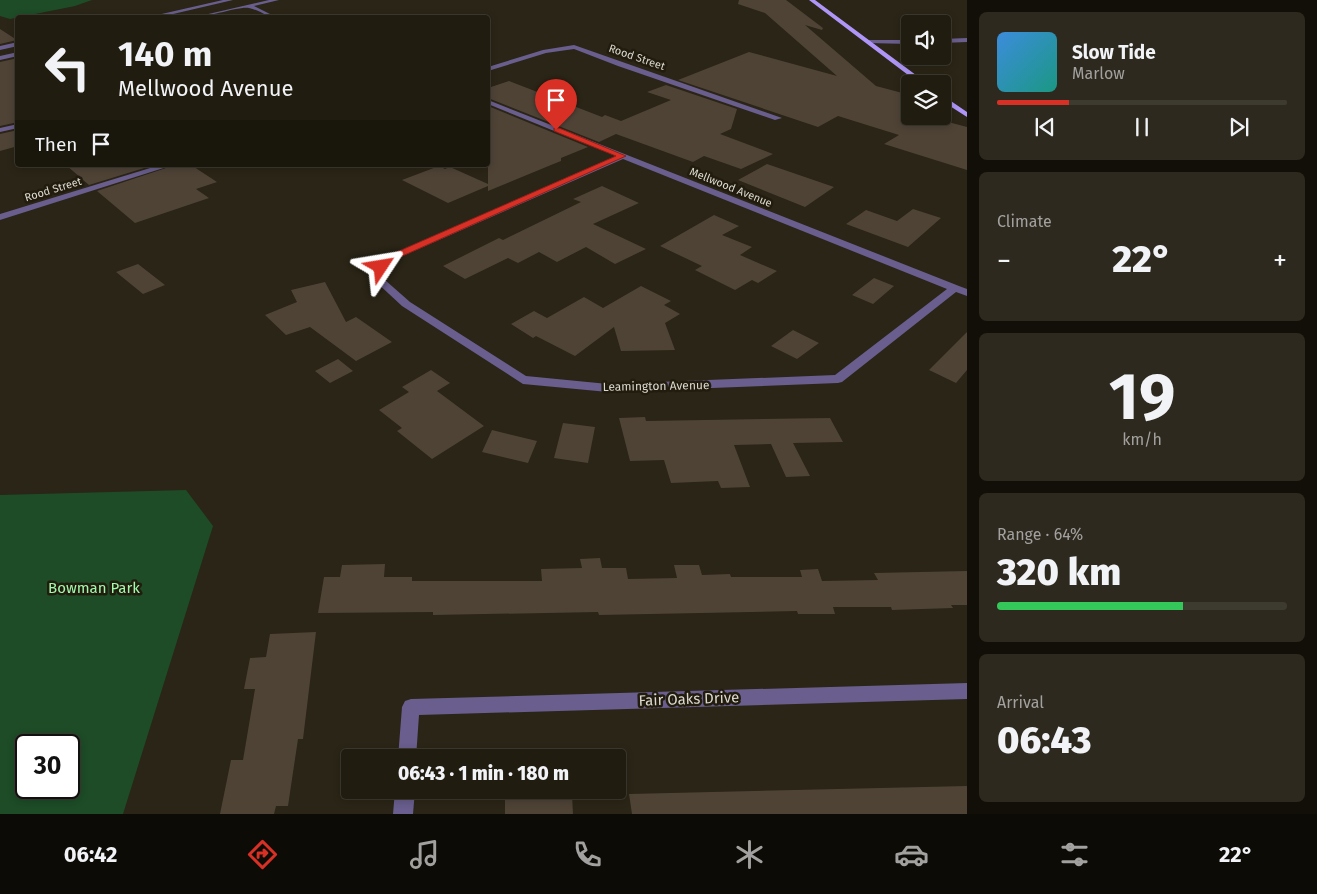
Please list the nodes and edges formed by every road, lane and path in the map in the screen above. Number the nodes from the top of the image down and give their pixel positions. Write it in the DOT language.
graph roads {
  1 [pos="230,0"];
  2 [pos="276,0"];
  3 [pos="812,0"];
  4 [pos="248,6"];
  5 [pos="160,15"];
  6 [pos="207,15"];
  7 [pos="269,15"];
  8 [pos="967,40"];
  9 [pos="951,41"];
  10 [pos="869,42"];
  11 [pos="901,42"];
  12 [pos="15,45"];
  13 [pos="0,48"];
  14 [pos="15,55"];
  15 [pos="0,58"];
  16 [pos="490,68"];
  17 [pos="912,75"];
  18 [pos="490,103"];
  19 [pos="951,103"];
  20 [pos="967,115"];
  21 [pos="778,118"];
  22 [pos="15,127"];
  23 [pos="0,130"];
  24 [pos="622,156"];
  25 [pos="162,167"];
  26 [pos="0,217"];
  27 [pos="955,288"];
  28 [pos="967,293"];
  29 [pos="967,692"];
  30 [pos="408,749"];
  31 [pos="404,799"];
  32 [pos="403,814"];
  1 -- 5 [label="street"];
  2 -- 4 [label="street"];
  3 -- 10 [label="main road"];
  4 -- 6 [label="street"];
  4 -- 7 [label="street"];
  8 -- 9 [label="street"];
  10 -- 11 [label="street"];
  10 -- 17 [label="main road"];
  12 -- 13 [label="street"];
  14 -- 15 [label="street"];
  16 -- 21 [label="street, Rood Street"];
  18 -- 24 [label="street, Mellwood Avenue"];
  19 -- 20 [label="main road"];
  22 -- 23 [label="street"];
  24 -- 27 [label="street, Mellwood Avenue"];
  24 -- 27 [label="street, Leamington Avenue"];
  25 -- 26 [label="street, Rood Street"];
  27 -- 28 [label="street, Mellwood Avenue"];
  29 -- 30 [label="street, Fair Oaks Drive"];
  31 -- 32 [label="street"];
}
